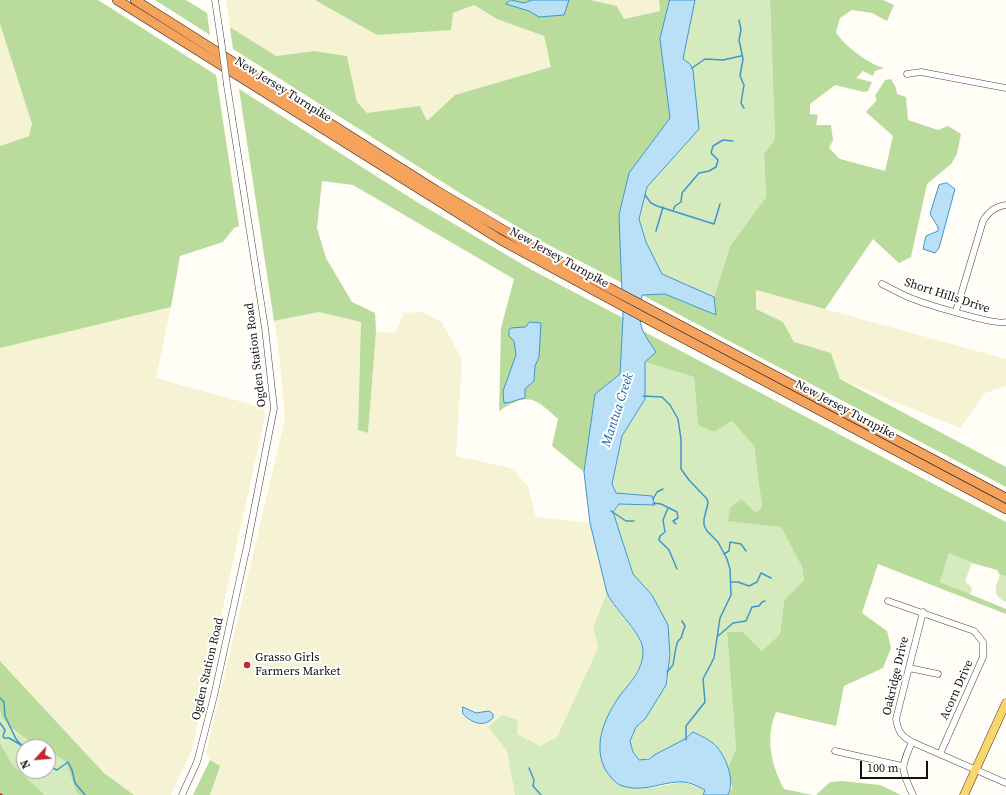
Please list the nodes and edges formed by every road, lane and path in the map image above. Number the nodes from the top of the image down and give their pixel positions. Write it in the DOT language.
graph roads {
  1 [pos="117,0"];
  2 [pos="136,0"];
  3 [pos="215,0"];
  4 [pos="907,74"];
  5 [pos="1006,88"];
  6 [pos="1006,206"];
  7 [pos="882,284"];
  8 [pos="613,296"];
  9 [pos="956,311"];
  10 [pos="1006,322"];
  11 [pos="1006,498"];
  12 [pos="1006,509"];
  13 [pos="888,601"];
  14 [pos="923,612"];
  15 [pos="909,668"];
  16 [pos="938,674"];
  17 [pos="1006,703"];
  18 [pos="912,742"];
  19 [pos="835,751"];
  20 [pos="940,754"];
  21 [pos="902,766"];
  22 [pos="976,769"];
  23 [pos="1006,783"];
  24 [pos="182,795"];
  25 [pos="913,795"];
  26 [pos="964,795"];
  1 -- 8 [label="highway, New Jersey Turnpike"];
  2 -- 8 [label="highway, New Jersey Turnpike"];
  3 -- 24 [label="street, Ogden Station Road, bridge"];
  4 -- 5 [label="street"];
  6 -- 9 [label="street"];
  7 -- 9 [label="street, Short Hills Drive"];
  8 -- 11 [label="highway, New Jersey Turnpike"];
  8 -- 12 [label="highway, New Jersey Turnpike"];
  9 -- 10 [label="street, Short Hills Drive"];
  13 -- 14 [label="street, Acorn Drive"];
  14 -- 15 [label="street, Oakridge Drive"];
  14 -- 20 [label="street, Acorn Drive"];
  15 -- 16 [label="street"];
  15 -- 18 [label="street, Oakridge Drive"];
  17 -- 22 [label="main road"];
  18 -- 20 [label="street, Oakridge Drive"];
  18 -- 21 [label="street"];
  19 -- 21 [label="street"];
  20 -- 22 [label="street, Oakridge Drive"];
  21 -- 25 [label="street"];
  22 -- 23 [label="street, Oakridge Drive"];
  22 -- 26 [label="main road"];
}
